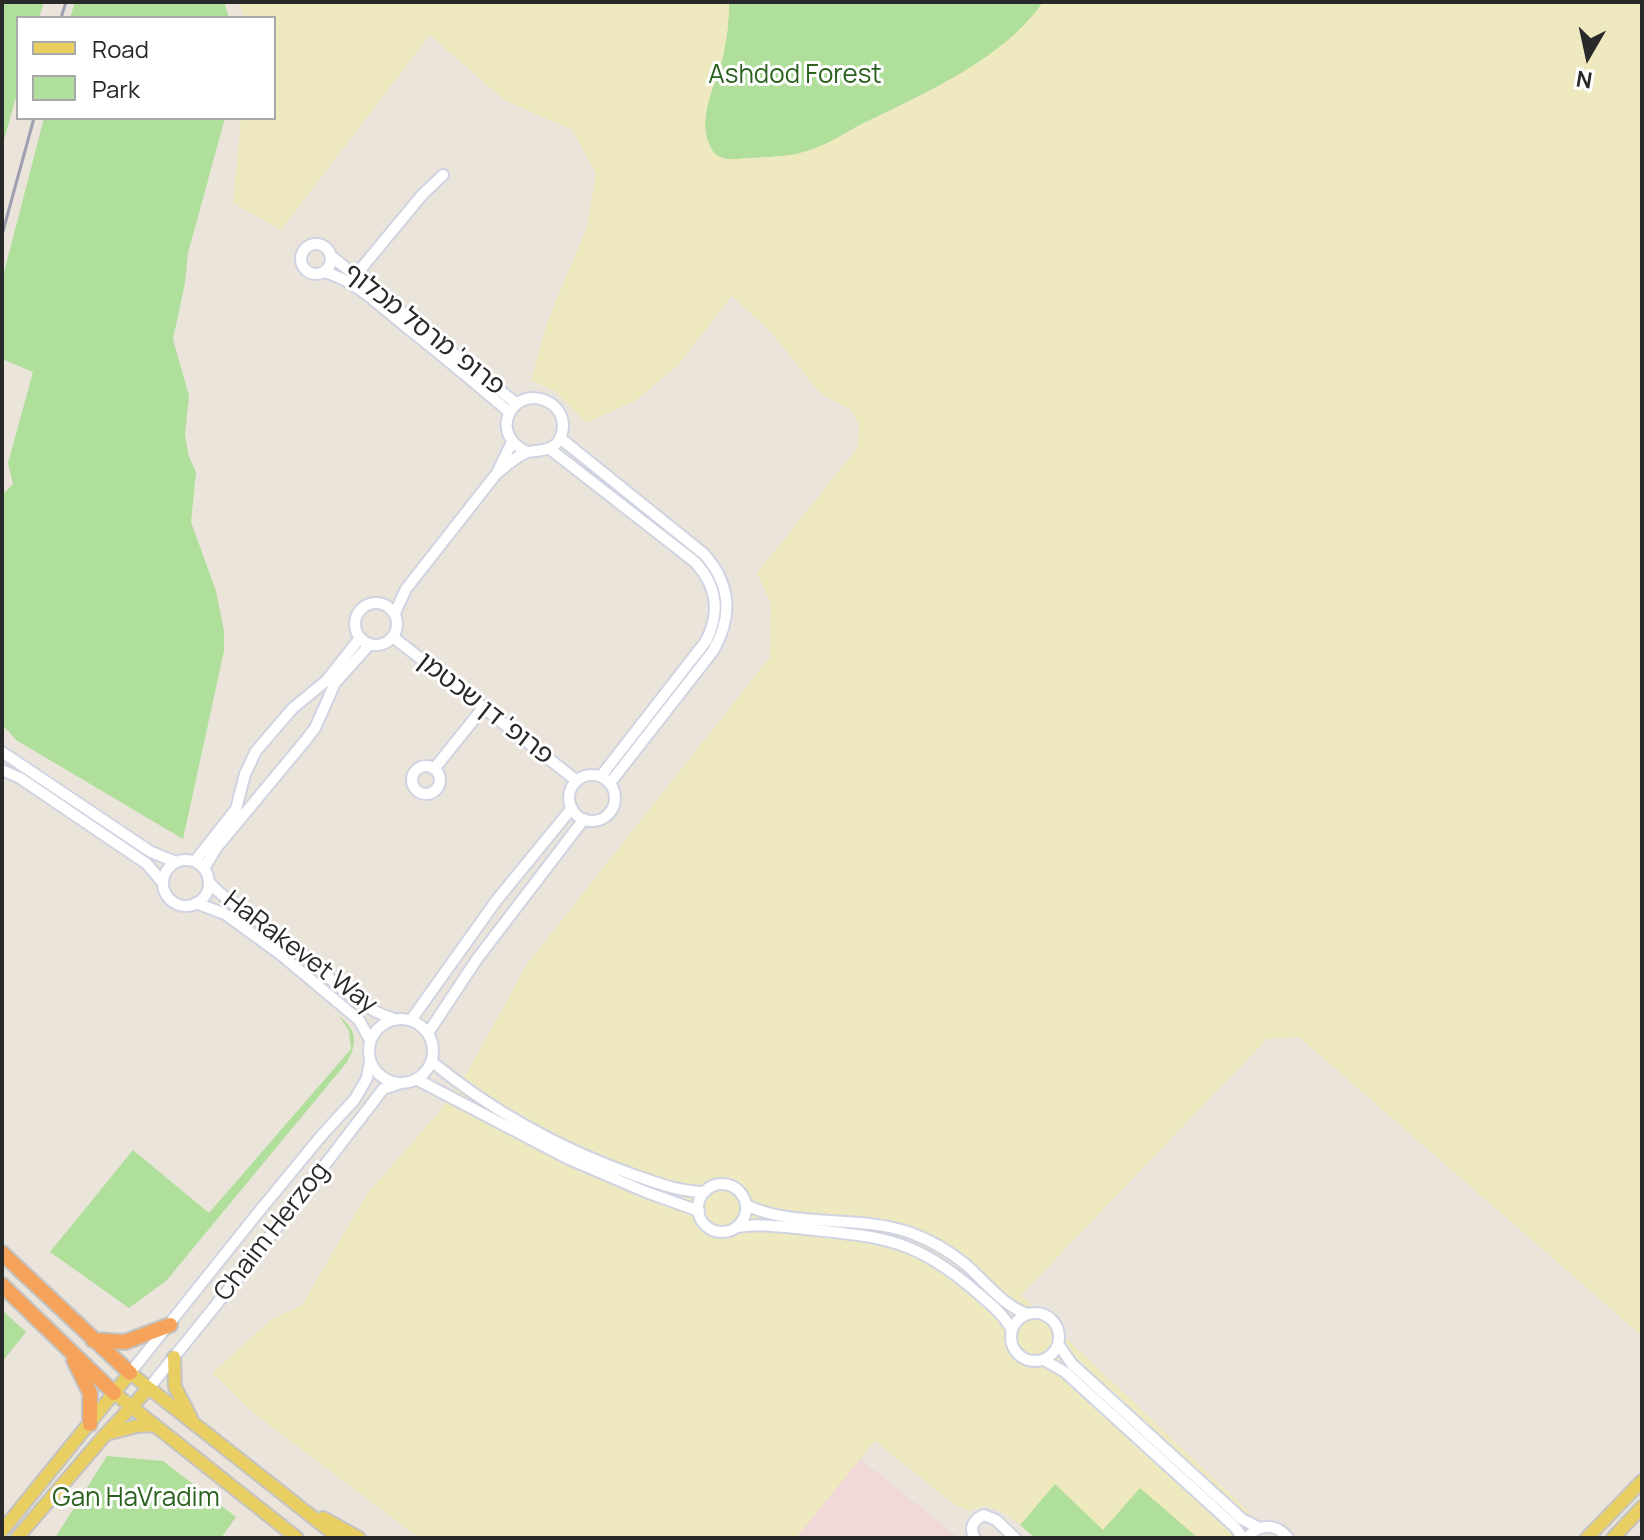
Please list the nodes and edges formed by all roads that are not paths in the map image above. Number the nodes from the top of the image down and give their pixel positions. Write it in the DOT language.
graph roads {
  1 [pos="443,175"];
  2 [pos="331,256"];
  3 [pos="324,272"];
  4 [pos="355,276"];
  5 [pos="517,404"];
  6 [pos="510,413"];
  7 [pos="560,438"];
  8 [pos="512,442"];
  9 [pos="550,449"];
  10 [pos="527,452"];
  11 [pos="497,473"];
  12 [pos="406,589"];
  13 [pos="722,601"];
  14 [pos="384,603"];
  15 [pos="395,613"];
  16 [pos="393,637"];
  17 [pos="365,641"];
  18 [pos="483,708"];
  19 [pos="2,752"];
  20 [pos="434,769"];
  21 [pos="2,770"];
  22 [pos="605,780"];
  23 [pos="577,781"];
  24 [pos="572,808"];
  25 [pos="584,819"];
  26 [pos="176,862"];
  27 [pos="199,865"];
  28 [pos="209,882"];
  29 [pos="163,883"];
  30 [pos="196,903"];
  31 [pos="395,1019"];
  32 [pos="411,1020"];
  33 [pos="428,1033"];
  34 [pos="370,1040"];
  35 [pos="370,1062"];
  36 [pos="432,1062"];
  37 [pos="416,1079"];
  38 [pos="401,1083"];
  39 [pos="705,1192"];
  40 [pos="746,1205"];
  41 [pos="699,1211"];
  42 [pos="737,1227"];
  43 [pos="3,1254"];
  44 [pos="2,1285"];
  45 [pos="1027,1314"];
  46 [pos="170,1325"];
  47 [pos="1012,1330"];
  48 [pos="93,1340"];
  49 [pos="1058,1344"];
  50 [pos="66,1345"];
  51 [pos="174,1357"];
  52 [pos="1044,1360"];
  53 [pos="130,1373"];
  54 [pos="149,1388"];
  55 [pos="114,1393"];
  56 [pos="132,1407"];
  57 [pos="90,1424"];
  58 [pos="194,1424"];
  59 [pos="154,1425"];
  60 [pos="105,1435"];
  61 [pos="1642,1481"];
  62 [pos="295,1504"];
  63 [pos="1642,1507"];
  64 [pos="1259,1528"];
  65 [pos="2,1531"];
  66 [pos="17,1538"];
  67 [pos="297,1538"];
  68 [pos="339,1538"];
  69 [pos="359,1538"];
  70 [pos="975,1538"];
  71 [pos="1015,1538"];
  72 [pos="1245,1538"];
  73 [pos="1288,1538"];
  74 [pos="1587,1538"];
  75 [pos="1613,1538"];
  1 -- 4 [label="street"];
  2 -- 3 [label="street"];
  2 -- 3 [label="street"];
  2 -- 4 [label="street, פרופ' מרסל מכלוף"];
  3 -- 6 [label="street, פרופ' מרסל מכלוף"];
  4 -- 5 [label="street, פרופ' מרסל מכלוף"];
  5 -- 6 [label="street"];
  5 -- 7 [label="street"];
  6 -- 8 [label="street"];
  7 -- 9 [label="street"];
  7 -- 13 [label="street"];
  8 -- 10 [label="street"];
  8 -- 11 [label="street"];
  9 -- 10 [label="street"];
  9 -- 13 [label="street"];
  10 -- 11 [label="street"];
  11 -- 12 [label="street"];
  12 -- 14 [label="street"];
  12 -- 15 [label="street"];
  13 -- 22 [label="street"];
  14 -- 15 [label="street"];
  14 -- 17 [label="street"];
  15 -- 16 [label="street"];
  16 -- 17 [label="street"];
  16 -- 18 [label="street, פרופ' דן שכטמן"];
  17 -- 27 [label="street"];
  17 -- 27 [label="street"];
  18 -- 20 [label="street"];
  18 -- 23 [label="street, פרופ' דן שכטמן"];
  19 -- 26 [label="street"];
  21 -- 29 [label="street"];
  22 -- 23 [label="street"];
  22 -- 25 [label="street"];
  23 -- 24 [label="street"];
  24 -- 25 [label="street"];
  24 -- 32 [label="street"];
  25 -- 33 [label="street"];
  26 -- 27 [label="street"];
  26 -- 29 [label="street"];
  27 -- 28 [label="street"];
  28 -- 30 [label="street"];
  28 -- 31 [label="street, HaRakevet Way"];
  29 -- 30 [label="street"];
  30 -- 34 [label="street, HaRakevet Way"];
  31 -- 32 [label="street"];
  31 -- 34 [label="street"];
  32 -- 33 [label="street"];
  33 -- 36 [label="street"];
  34 -- 35 [label="street"];
  35 -- 38 [label="street"];
  35 -- 46 [label="street, Chaim Herzog"];
  36 -- 37 [label="street"];
  36 -- 39 [label="street"];
  37 -- 38 [label="street"];
  37 -- 41 [label="street"];
  38 -- 51 [label="street, Chaim Herzog"];
  39 -- 40 [label="street"];
  39 -- 41 [label="street"];
  40 -- 42 [label="street"];
  40 -- 45 [label="street"];
  41 -- 42 [label="street"];
  42 -- 47 [label="street"];
  43 -- 48 [label="highway"];
  44 -- 50 [label="highway"];
  45 -- 47 [label="street"];
  45 -- 49 [label="street"];
  46 -- 48 [label="highway"];
  46 -- 53 [label="street, Chaim Herzog"];
  47 -- 52 [label="street"];
  48 -- 53 [label="highway"];
  49 -- 52 [label="street"];
  49 -- 64 [label="street"];
  50 -- 55 [label="highway"];
  50 -- 57 [label="highway"];
  51 -- 54 [label="street, Chaim Herzog"];
  51 -- 58 [label="main road"];
  52 -- 72 [label="street"];
  53 -- 54 [label="main road"];
  53 -- 55 [label="main road"];
  54 -- 56 [label="main road"];
  54 -- 58 [label="main road"];
  55 -- 56 [label="main road"];
  55 -- 57 [label="main road"];
  56 -- 59 [label="main road"];
  56 -- 60 [label="main road"];
  57 -- 65 [label="main road"];
  58 -- 62 [label="main road"];
  59 -- 60 [label="main road"];
  59 -- 67 [label="main road"];
  60 -- 66 [label="main road"];
  61 -- 74 [label="main road"];
  62 -- 68 [label="main road"];
  62 -- 69 [label="main road"];
  63 -- 75 [label="main road"];
  64 -- 72 [label="street"];
  64 -- 73 [label="street"];
  70 -- 71 [label="street"];
}
